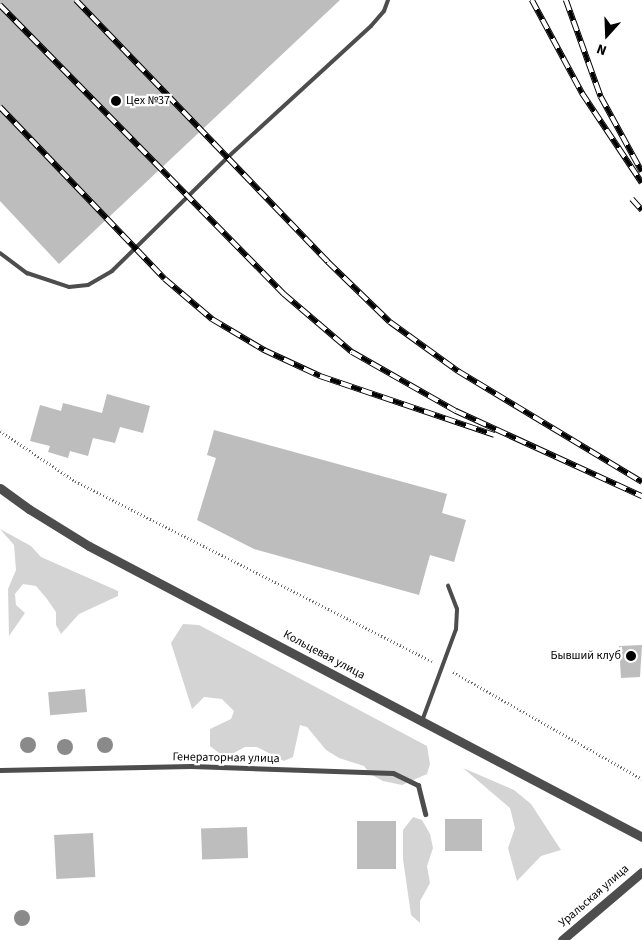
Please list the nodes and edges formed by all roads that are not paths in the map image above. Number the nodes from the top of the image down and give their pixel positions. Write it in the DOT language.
graph roads {
  1 [pos="388,0"];
  2 [pos="0,254"];
  3 [pos="0,488"];
  4 [pos="448,586"];
  5 [pos="422,721"];
  6 [pos="0,770"];
  7 [pos="425,814"];
  8 [pos="642,837"];
  9 [pos="642,872"];
  10 [pos="562,940"];
  1 -- 2 [label="lane"];
  3 -- 5 [label="street, Кольцевая улица"];
  4 -- 5 [label="lane"];
  5 -- 8 [label="street, Кольцевая улица"];
  6 -- 7 [label="street, Генераторная улица"];
  9 -- 10 [label="street, Уральская улица"];
}
